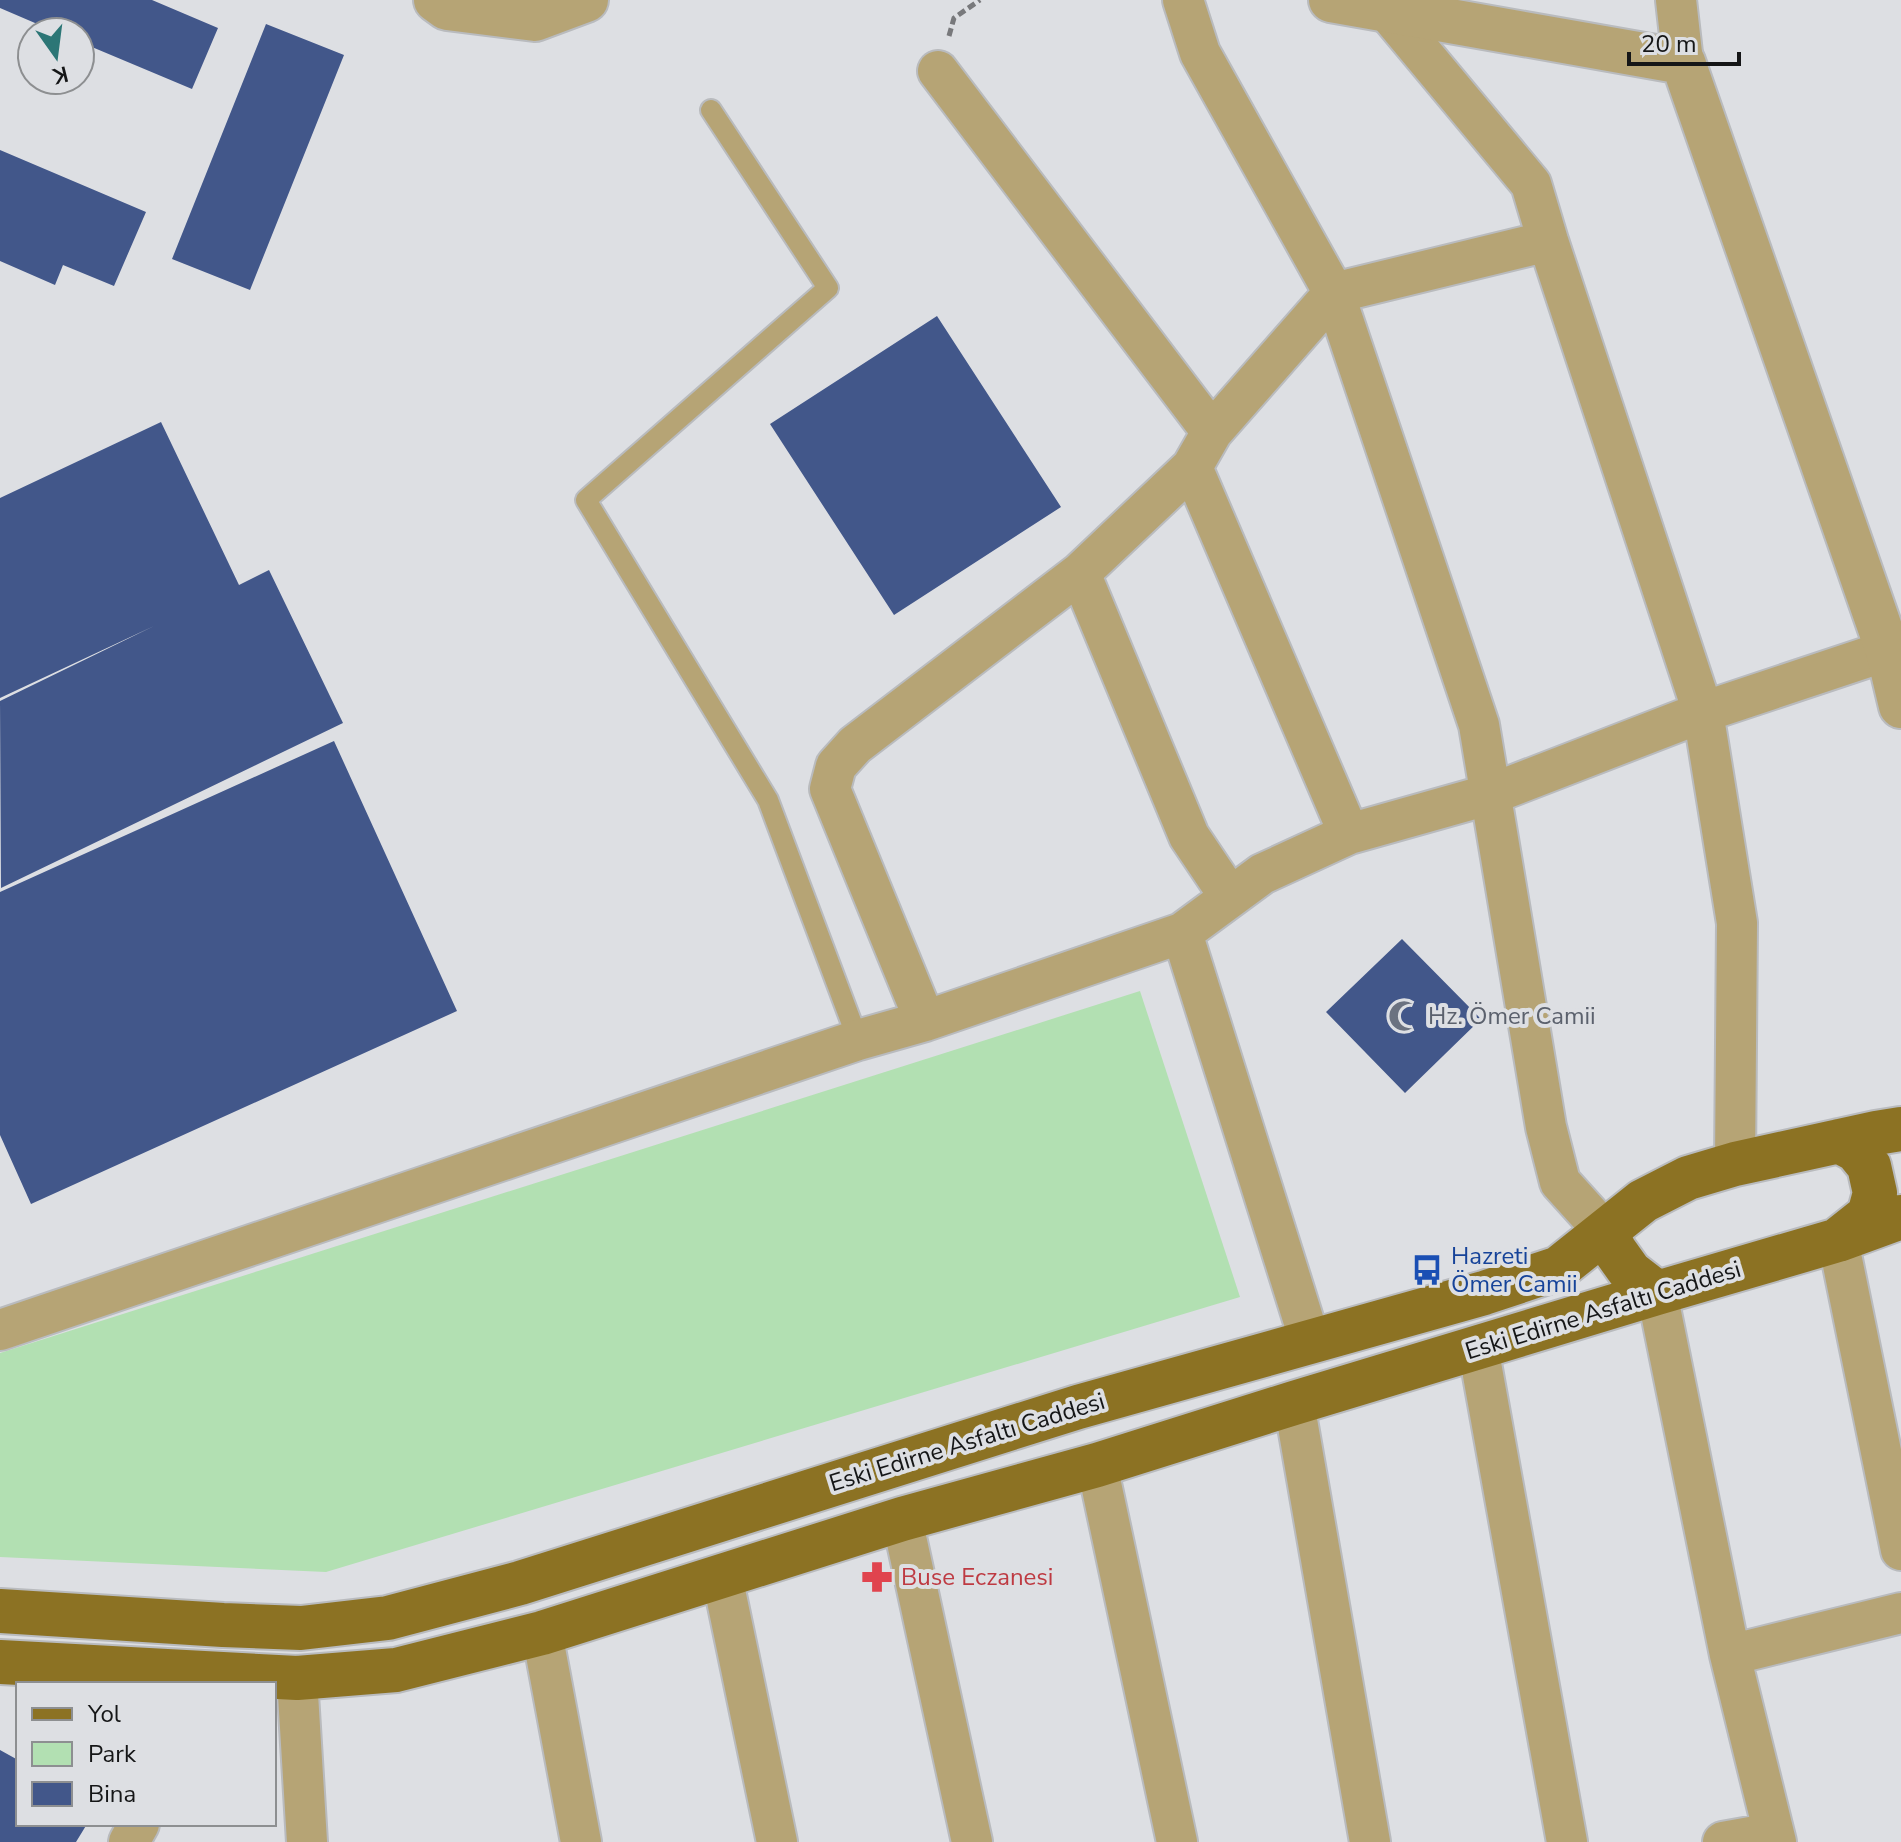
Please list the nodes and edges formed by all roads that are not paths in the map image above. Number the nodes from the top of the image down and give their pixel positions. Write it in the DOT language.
graph roads {
  1 [pos="436,0"];
  2 [pos="586,0"];
  3 [pos="1183,0"];
  4 [pos="1331,0"];
  5 [pos="1676,0"];
  6 [pos="1387,11"];
  7 [pos="1683,62"];
  8 [pos="938,71"];
  9 [pos="711,110"];
  10 [pos="1548,241"];
  11 [pos="1334,293"];
  12 [pos="1212,432"];
  13 [pos="1192,467"];
  14 [pos="1080,573"];
  15 [pos="1895,648"];
  16 [pos="1901,706"];
  17 [pos="1703,712"];
  18 [pos="1491,794"];
  19 [pos="1349,834"];
  20 [pos="1230,897"];
  21 [pos="1182,933"];
  22 [pos="925,1021"];
  23 [pos="858,1040"];
  24 [pos="1901,1129"];
  25 [pos="1839,1141"];
  26 [pos="1735,1164"];
  27 [pos="1901,1217"];
  28 [pos="1606,1233"];
  29 [pos="1838,1240"];
  30 [pos="1657,1293"];
  31 [pos="2,1321"];
  32 [pos="1310,1341"];
  33 [pos="1478,1347"];
  34 [pos="1294,1403"];
  35 [pos="1097,1465"];
  36 [pos="902,1519"];
  37 [pos="1901,1550"];
  38 [pos="722,1576"];
  39 [pos="0,1611"];
  40 [pos="1901,1613"];
  41 [pos="542,1633"];
  42 [pos="1730,1655"];
  43 [pos="0,1662"];
  44 [pos="297,1678"];
  45 [pos="220,1679"];
  46 [pos="1774,1837"];
  47 [pos="307,1842"];
  48 [pos="581,1842"];
  49 [pos="777,1842"];
  50 [pos="972,1842"];
  51 [pos="1177,1842"];
  52 [pos="1370,1842"];
  53 [pos="1567,1842"];
  54 [pos="1723,1842"];
  1 -- 2 [label="street"];
  3 -- 11 [label="street"];
  4 -- 6 [label="street"];
  5 -- 7 [label="street"];
  6 -- 7 [label="street"];
  6 -- 10 [label="street"];
  7 -- 15 [label="street"];
  8 -- 12 [label="street"];
  9 -- 23 [label="lane"];
  10 -- 11 [label="street"];
  10 -- 17 [label="street"];
  11 -- 12 [label="street"];
  11 -- 18 [label="street"];
  12 -- 13 [label="street"];
  13 -- 14 [label="street"];
  13 -- 19 [label="street"];
  14 -- 20 [label="street"];
  14 -- 22 [label="street"];
  15 -- 16 [label="street"];
  15 -- 17 [label="street"];
  17 -- 18 [label="street"];
  17 -- 26 [label="street"];
  18 -- 19 [label="street"];
  18 -- 28 [label="street"];
  19 -- 20 [label="street"];
  20 -- 21 [label="street"];
  21 -- 22 [label="street"];
  21 -- 32 [label="street"];
  22 -- 23 [label="street"];
  23 -- 31 [label="street"];
  24 -- 25 [label="main road, Eski Edirne Asfaltı Caddesi"];
  25 -- 26 [label="main road, Eski Edirne Asfaltı Caddesi"];
  25 -- 29 [label="main road"];
  26 -- 28 [label="main road, Eski Edirne Asfaltı Caddesi"];
  27 -- 29 [label="main road, Eski Edirne Asfaltı Caddesi"];
  28 -- 30 [label="main road"];
  28 -- 32 [label="main road, Eski Edirne Asfaltı Caddesi"];
  29 -- 30 [label="main road, Eski Edirne Asfaltı Caddesi"];
  29 -- 37 [label="street"];
  30 -- 33 [label="main road, Eski Edirne Asfaltı Caddesi"];
  30 -- 42 [label="street"];
  32 -- 34 [label="main road"];
  32 -- 39 [label="main road, Eski Edirne Asfaltı Caddesi"];
  33 -- 34 [label="main road, Eski Edirne Asfaltı Caddesi"];
  33 -- 53 [label="street"];
  34 -- 35 [label="main road, Eski Edirne Asfaltı Caddesi"];
  34 -- 52 [label="street"];
  35 -- 36 [label="main road, Eski Edirne Asfaltı Caddesi"];
  35 -- 51 [label="street"];
  36 -- 38 [label="main road, Eski Edirne Asfaltı Caddesi"];
  36 -- 50 [label="street"];
  38 -- 41 [label="main road, Eski Edirne Asfaltı Caddesi"];
  38 -- 49 [label="street"];
  40 -- 42 [label="street"];
  41 -- 44 [label="main road, Eski Edirne Asfaltı Caddesi"];
  41 -- 48 [label="street"];
  42 -- 46 [label="street"];
  43 -- 45 [label="main road, Eski Edirne Asfaltı Caddesi"];
  44 -- 45 [label="main road, Eski Edirne Asfaltı Caddesi"];
  44 -- 47 [label="street"];
  46 -- 54 [label="street"];
}
